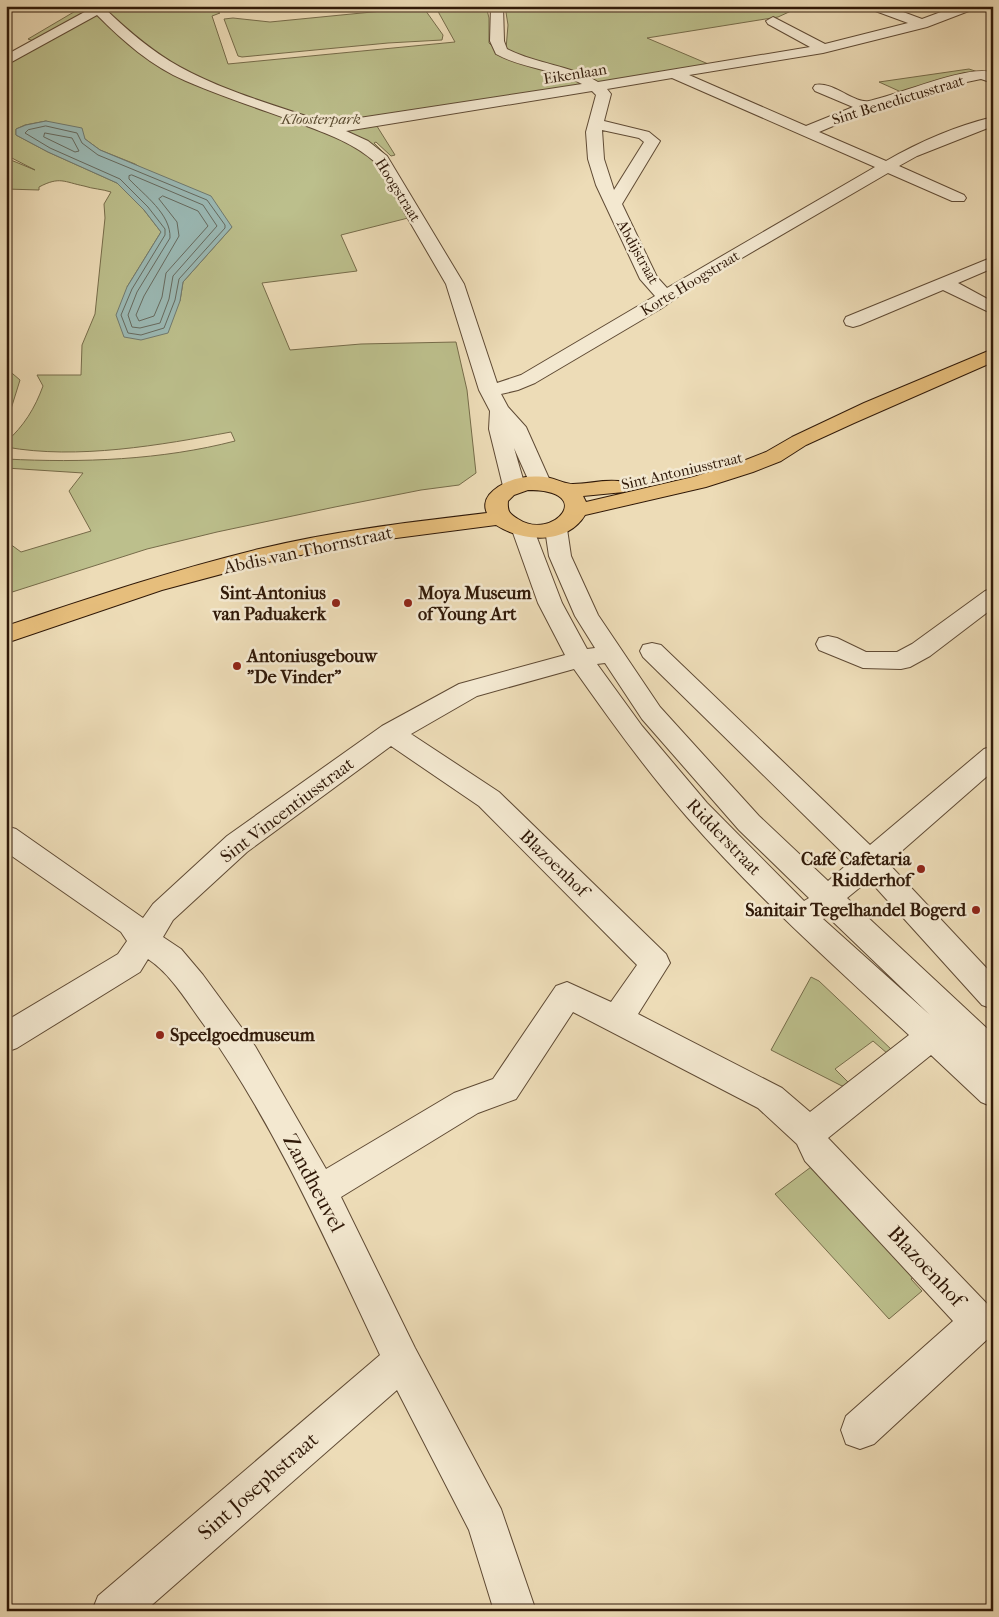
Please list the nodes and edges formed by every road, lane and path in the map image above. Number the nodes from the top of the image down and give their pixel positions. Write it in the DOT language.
graph roads {
  1 [pos="496,6"];
  2 [pos="875,6"];
  3 [pos="969,6"];
  4 [pos="96,8"];
  5 [pos="773,21"];
  6 [pos="922,24"];
  7 [pos="824,49"];
  8 [pos="6,60"];
  9 [pos="674,74"];
  10 [pos="993,79"];
  11 [pos="635,80"];
  12 [pos="597,87"];
  13 [pos="820,88"];
  14 [pos="658,91"];
  15 [pos="715,92"];
  16 [pos="695,100"];
  17 [pos="866,107"];
  18 [pos="993,122"];
  19 [pos="596,124"];
  20 [pos="333,131"];
  21 [pos="804,132"];
  22 [pos="886,167"];
  23 [pos="958,198"];
  24 [pos="613,205"];
  25 [pos="987,257"];
  26 [pos="944,283"];
  27 [pos="665,297"];
  28 [pos="993,309"];
  29 [pos="853,321"];
  30 [pos="993,355"];
  31 [pos="489,390"];
  32 [pos="499,410"];
  33 [pos="796,442"];
  34 [pos="540,483"];
  35 [pos="514,486"];
  36 [pos="566,491"];
  37 [pos="497,510"];
  38 [pos="576,511"];
  39 [pos="556,529"];
  40 [pos="523,530"];
  41 [pos="993,596"];
  42 [pos="6,618"];
  43 [pos="6,634"];
  44 [pos="828,644"];
  45 [pos="652,651"];
  46 [pos="612,653"];
  47 [pos="580,659"];
  48 [pos="391,733"];
  49 [pos="993,756"];
  50 [pos="6,837"];
  51 [pos="870,862"];
  52 [pos="828,898"];
  53 [pos="803,919"];
  54 [pos="145,941"];
  55 [pos="993,996"];
  56 [pos="618,1019"];
  57 [pos="943,1026"];
  58 [pos="6,1038"];
  59 [pos="993,1055"];
  60 [pos="993,1092"];
  61 [pos="809,1133"];
  62 [pos="320,1191"];
  63 [pos="402,1361"];
  64 [pos="860,1430"];
  65 [pos="113,1611"];
  66 [pos="515,1611"];
  1 -- 12 [label="street"];
  2 -- 6 [label="street"];
  3 -- 6 [label="street, Eikenlaan"];
  4 -- 8 [label="street"];
  4 -- 20 [label="street, Hoogstraat"];
  5 -- 7 [label="street"];
  6 -- 7 [label="street, Eikenlaan"];
  7 -- 9 [label="street, Eikenlaan"];
  9 -- 11 [label="street, Eikenlaan"];
  9 -- 15 [label="street, Sint Benedictusstraat"];
  10 -- 17 [label="street, Sint Benedictusstraat"];
  11 -- 12 [label="street, Eikenlaan"];
  11 -- 14 [label="street"];
  12 -- 19 [label="street, Abdijstraat"];
  12 -- 20 [label="street, Eikenlaan"];
  13 -- 17 [label="street"];
  15 -- 16 [label="street"];
  15 -- 21 [label="street, Sint Benedictusstraat"];
  17 -- 21 [label="street, Sint Benedictusstraat"];
  18 -- 22 [label="street, Korte Hoogstraat"];
  19 -- 24 [label="street, Abdijstraat"];
  19 -- 24 [label="street, Abdijstraat"];
  20 -- 31 [label="street, Hoogstraat"];
  21 -- 22 [label="street, Sint Benedictusstraat"];
  22 -- 23 [label="street, Sint Benedictusstraat"];
  22 -- 27 [label="street, Korte Hoogstraat"];
  24 -- 27 [label="street, Abdijstraat"];
  25 -- 26 [label="street"];
  26 -- 28 [label="street"];
  26 -- 29 [label="street"];
  27 -- 31 [label="street, Korte Hoogstraat"];
  30 -- 33 [label="main road, Sint Antoniusstraat"];
  31 -- 32 [label="street, Hoogstraat"];
  32 -- 34 [label="street, Hoogstraat"];
  32 -- 35 [label="street, Hoogstraat"];
  33 -- 36 [label="main road, Sint Antoniusstraat"];
  33 -- 38 [label="main road, Sint Antoniusstraat"];
  34 -- 35 [label="main road"];
  34 -- 36 [label="main road"];
  35 -- 37 [label="main road"];
  36 -- 38 [label="main road"];
  37 -- 40 [label="main road"];
  37 -- 42 [label="main road, Abdis van Thornstraat"];
  37 -- 43 [label="main road, Abdis van Thornstraat"];
  38 -- 39 [label="main road"];
  39 -- 40 [label="main road"];
  39 -- 46 [label="street, Ridderstraat"];
  40 -- 47 [label="street, Ridderstraat"];
  41 -- 44 [label="street"];
  45 -- 51 [label="street"];
  46 -- 47 [label="street, Sint Vincentiusstraat"];
  46 -- 52 [label="street, Ridderstraat"];
  47 -- 48 [label="street, Sint Vincentiusstraat"];
  47 -- 53 [label="street, Ridderstraat"];
  48 -- 54 [label="street, Sint Vincentiusstraat"];
  48 -- 56 [label="street, Blazoenhof"];
  49 -- 51 [label="street"];
  50 -- 54 [label="street, Zandheuvel"];
  51 -- 52 [label="street"];
  51 -- 55 [label="street"];
  52 -- 53 [label="street"];
  52 -- 57 [label="street, Ridderstraat"];
  53 -- 57 [label="street, Ridderstraat"];
  54 -- 58 [label="street, Sint Vincentiusstraat"];
  54 -- 62 [label="street, Zandheuvel"];
  56 -- 61 [label="street, Blazoenhof"];
  56 -- 62 [label="street, Blazoenhof"];
  57 -- 59 [label="street, Ridderstraat"];
  57 -- 60 [label="street, Ridderstraat"];
  57 -- 61 [label="street"];
  61 -- 64 [label="street, Blazoenhof"];
  62 -- 63 [label="street, Zandheuvel"];
  63 -- 65 [label="street, Sint Josephstraat"];
  63 -- 66 [label="street, Zandheuvel"];
}
